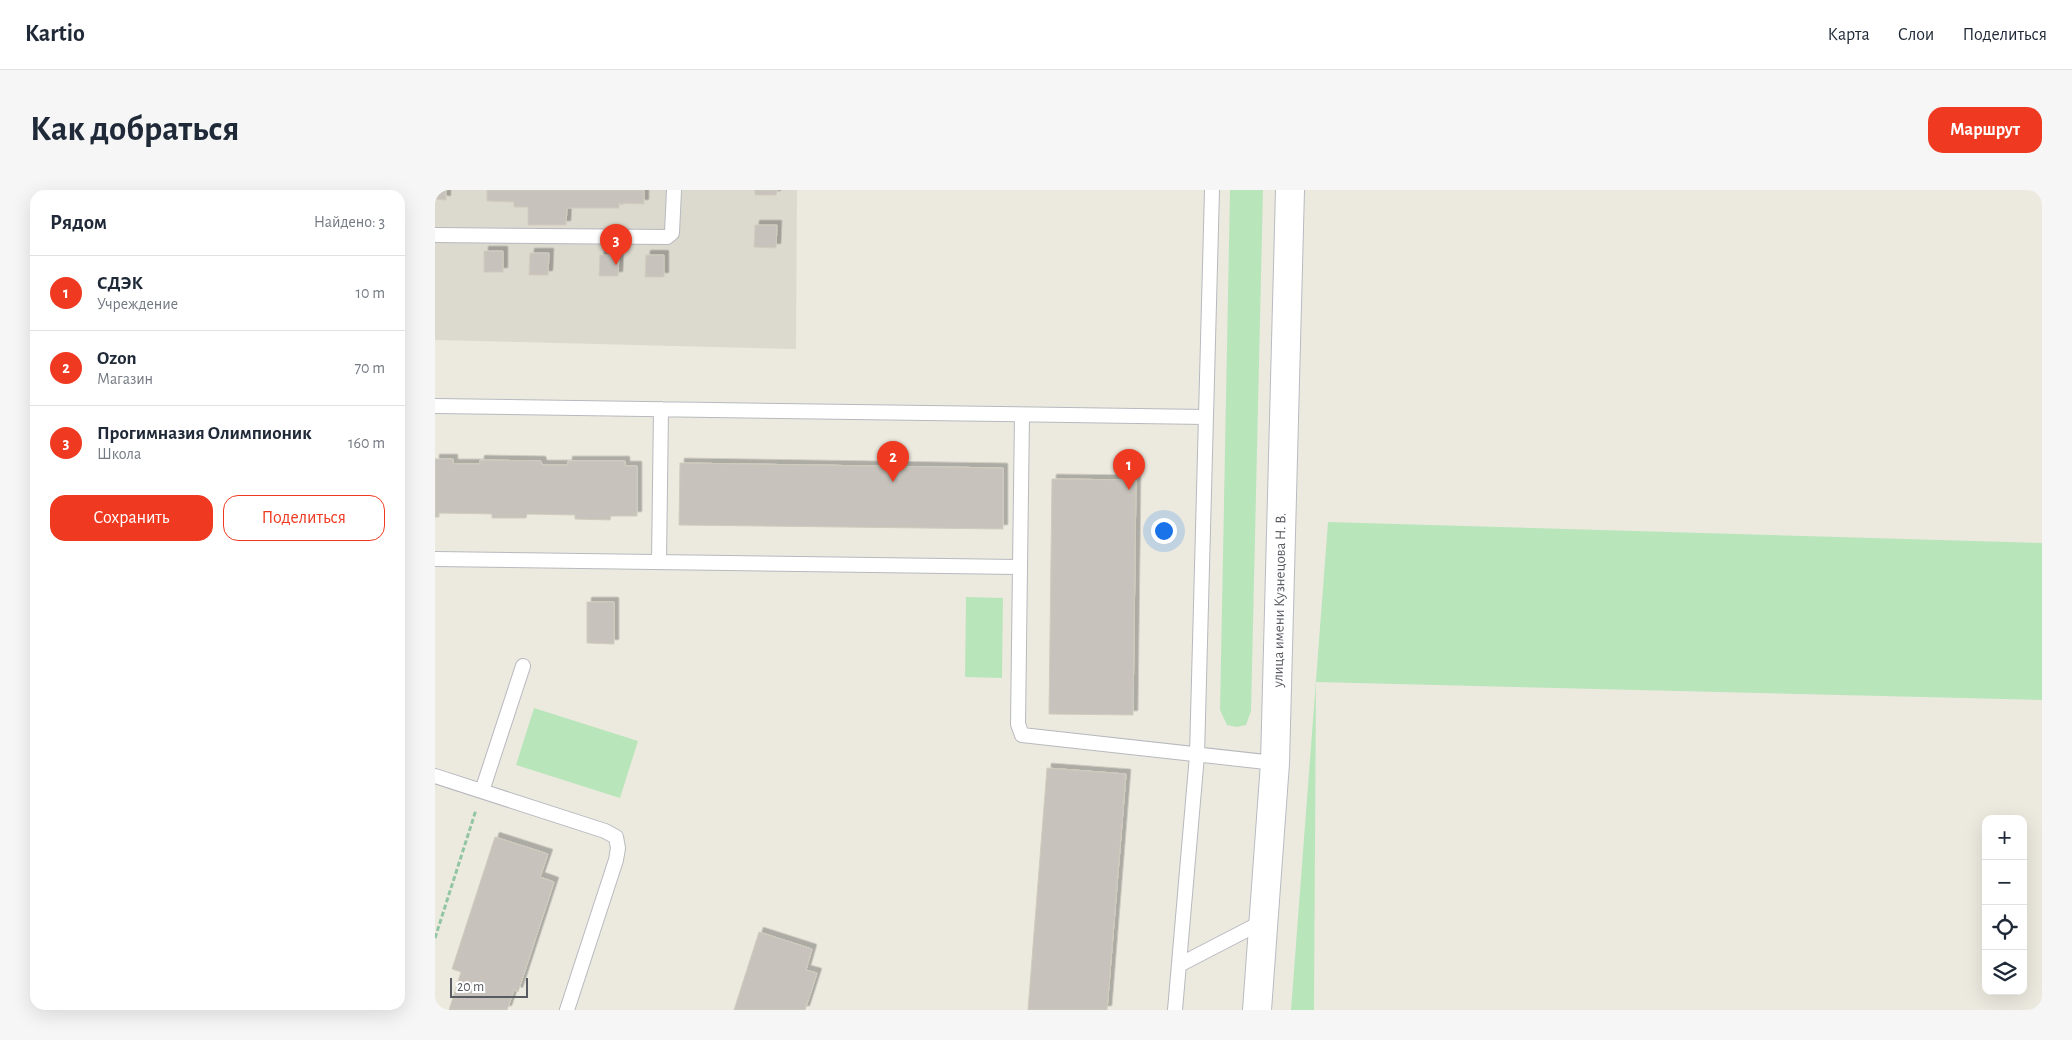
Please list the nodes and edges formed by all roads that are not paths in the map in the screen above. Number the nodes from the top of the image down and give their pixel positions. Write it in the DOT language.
graph roads {
  1 [pos="674,190"];
  2 [pos="1212,190"];
  3 [pos="1290,190"];
  4 [pos="435,235"];
  5 [pos="435,406"];
  6 [pos="661,410"];
  7 [pos="1022,415"];
  8 [pos="1206,417"];
  9 [pos="435,559"];
  10 [pos="659,562"];
  11 [pos="1020,567"];
  12 [pos="523,666"];
  13 [pos="1197,755"];
  14 [pos="1275,763"];
  15 [pos="435,776"];
  16 [pos="482,791"];
  17 [pos="1264,921"];
  18 [pos="1179,965"];
  19 [pos="1176,1004"];
  20 [pos="567,1010"];
  21 [pos="1186,1010"];
  22 [pos="1257,1010"];
  1 -- 4 [label="lane"];
  2 -- 8 [label="lane"];
  3 -- 14 [label="main road, улица имени Кузнецова Н. В."];
  5 -- 6 [label="lane"];
  6 -- 7 [label="lane"];
  6 -- 10 [label="lane"];
  7 -- 8 [label="lane"];
  7 -- 11 [label="lane"];
  8 -- 13 [label="lane"];
  9 -- 10 [label="lane"];
  10 -- 11 [label="lane"];
  11 -- 13 [label="lane"];
  12 -- 16 [label="lane"];
  13 -- 14 [label="lane"];
  13 -- 18 [label="lane"];
  14 -- 17 [label="main road, улица имени Кузнецова Н. В."];
  15 -- 16 [label="lane"];
  16 -- 20 [label="lane"];
  17 -- 18 [label="lane"];
  17 -- 22 [label="main road, улица имени Кузнецова Н. В."];
  18 -- 19 [label="lane"];
  19 -- 21 [label="lane"];
}
